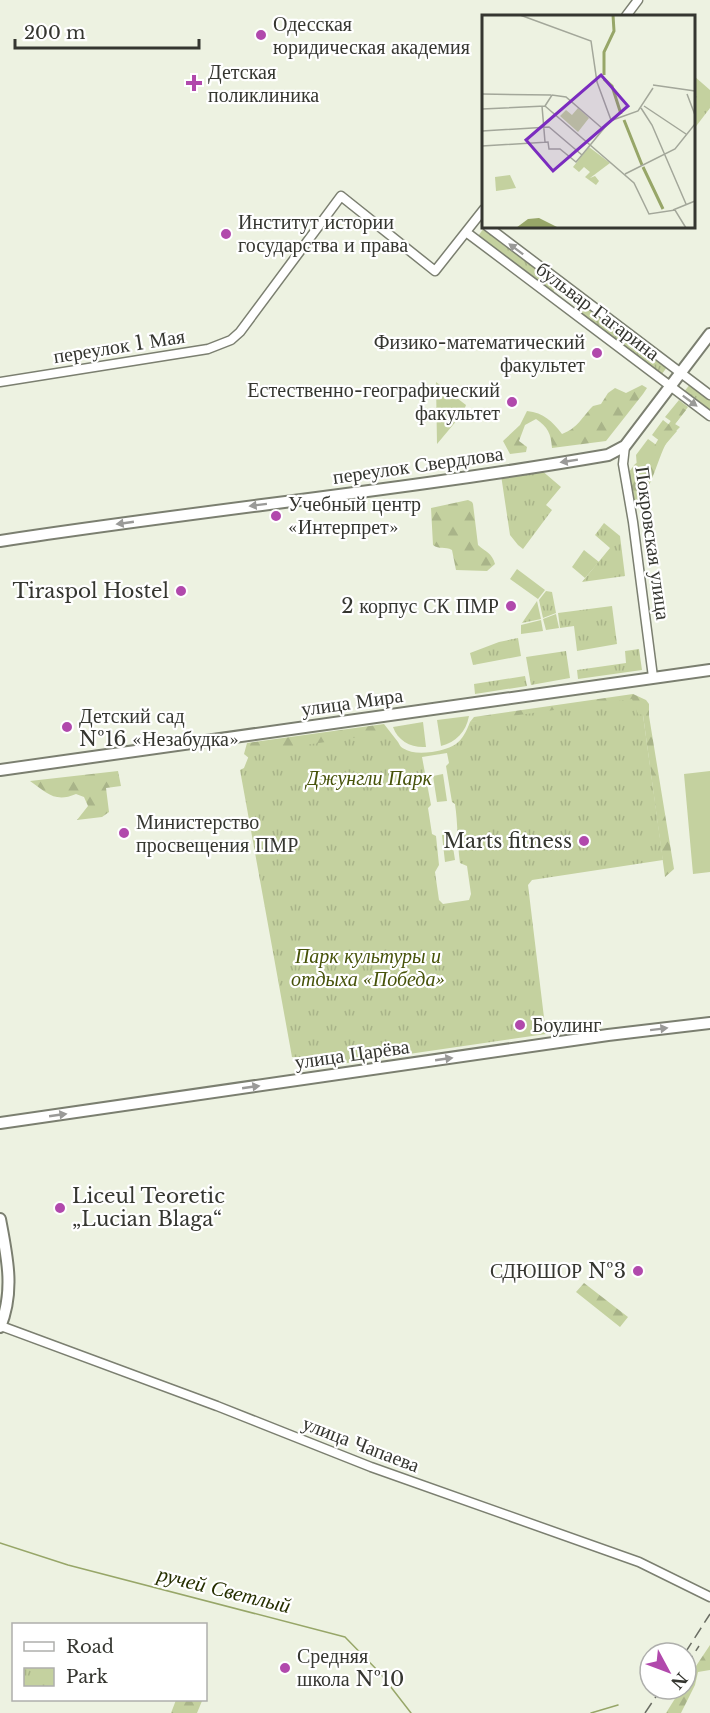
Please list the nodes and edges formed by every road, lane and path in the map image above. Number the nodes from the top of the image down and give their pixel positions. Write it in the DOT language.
graph roads {
  1 [pos="638,0"];
  2 [pos="627,15"];
  3 [pos="482,223"];
  4 [pos="489,228"];
  5 [pos="466,232"];
  6 [pos="710,334"];
  7 [pos="681,373"];
  8 [pos="0,382"];
  9 [pos="670,386"];
  10 [pos="710,395"];
  11 [pos="710,416"];
  12 [pos="625,446"];
  13 [pos="0,541"];
  14 [pos="710,670"];
  15 [pos="653,677"];
  16 [pos="1,770"];
  17 [pos="710,1023"];
  18 [pos="0,1123"];
  19 [pos="0,1220"];
  20 [pos="0,1326"];
  21 [pos="709,1596"];
  1 -- 2 [label="street"];
  3 -- 5 [label="street"];
  7 -- 4 [label="street, бульвар Гагарина, one-way"];
  5 -- 8 [label="street, переулок 1 Мая"];
  5 -- 9 [label="street, бульвар Гагарина"];
  6 -- 7 [label="main road, Покровская улица"];
  7 -- 9 [label="main road, Покровская улица"];
  7 -- 10 [label="street, бульвар Гагарина"];
  9 -- 11 [label="street, бульвар Гагарина, one-way"];
  9 -- 12 [label="main road, Покровская улица"];
  12 -- 13 [label="main road, переулок Свердлова, one-way"];
  12 -- 15 [label="street, Покровская улица"];
  14 -- 15 [label="main road, улица Мира"];
  15 -- 16 [label="main road, улица Мира"];
  18 -- 17 [label="main road, улица Царёва, one-way"];
  19 -- 20 [label="main road"];
  20 -- 21 [label="street, улица Чапаева"];
}
